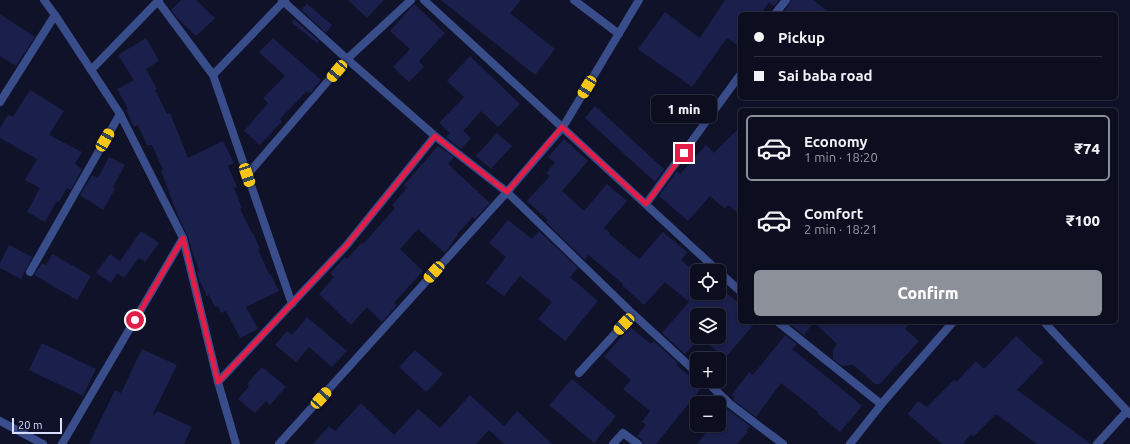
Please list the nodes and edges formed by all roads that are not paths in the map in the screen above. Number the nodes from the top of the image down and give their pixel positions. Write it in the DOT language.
graph roads {
  1 [pos="44,0"];
  2 [pos="158,0"];
  3 [pos="410,0"];
  4 [pos="424,0"];
  5 [pos="574,0"];
  6 [pos="639,0"];
  7 [pos="786,0"];
  8 [pos="283,1"];
  9 [pos="777,12"];
  10 [pos="55,15"];
  11 [pos="619,34"];
  12 [pos="347,59"];
  13 [pos="91,70"];
  14 [pos="212,75"];
  15 [pos="738,78"];
  16 [pos="0,102"];
  17 [pos="120,114"];
  18 [pos="562,127"];
  19 [pos="435,136"];
  20 [pos="247,175"];
  21 [pos="507,192"];
  22 [pos="646,204"];
  23 [pos="183,238"];
  24 [pos="711,264"];
  25 [pos="30,272"];
  26 [pos="726,278"];
  27 [pos="738,289"];
  28 [pos="292,304"];
  29 [pos="633,314"];
  30 [pos="781,324"];
  31 [pos="951,324"];
  32 [pos="1046,324"];
  33 [pos="690,367"];
  34 [pos="579,373"];
  35 [pos="218,382"];
  36 [pos="713,388"];
  37 [pos="881,404"];
  38 [pos="1129,413"];
  39 [pos="0,421"];
  40 [pos="43,444"];
  41 [pos="62,444"];
  42 [pos="236,444"];
  43 [pos="279,444"];
  44 [pos="613,444"];
  45 [pos="638,444"];
  46 [pos="783,444"];
  47 [pos="850,444"];
  48 [pos="1097,444"];
  1 -- 10 [label="street"];
  2 -- 13 [label="street"];
  2 -- 14 [label="street"];
  3 -- 12 [label="street"];
  4 -- 18 [label="street"];
  5 -- 11 [label="street"];
  6 -- 11 [label="street"];
  7 -- 9 [label="street"];
  8 -- 12 [label="street"];
  8 -- 14 [label="street"];
  10 -- 13 [label="street"];
  10 -- 16 [label="street"];
  11 -- 18 [label="street"];
  12 -- 19 [label="street"];
  12 -- 20 [label="street"];
  13 -- 17 [label="street"];
  14 -- 20 [label="street"];
  15 -- 22 [label="street"];
  17 -- 23 [label="street"];
  17 -- 25 [label="street"];
  18 -- 21 [label="street"];
  18 -- 22 [label="street"];
  19 -- 21 [label="street"];
  19 -- 28 [label="street"];
  20 -- 28 [label="street"];
  21 -- 29 [label="street"];
  21 -- 43 [label="street"];
  22 -- 24 [label="street"];
  23 -- 35 [label="street"];
  23 -- 41 [label="street"];
  26 -- 27 [label="street"];
  28 -- 35 [label="street"];
  29 -- 33 [label="street"];
  29 -- 34 [label="street"];
  30 -- 37 [label="street"];
  31 -- 37 [label="street"];
  32 -- 38 [label="street"];
  35 -- 42 [label="street"];
  36 -- 46 [label="street"];
  37 -- 47 [label="street"];
  38 -- 48 [label="street"];
  39 -- 40 [label="street"];
  44 -- 45 [label="street"];
}
